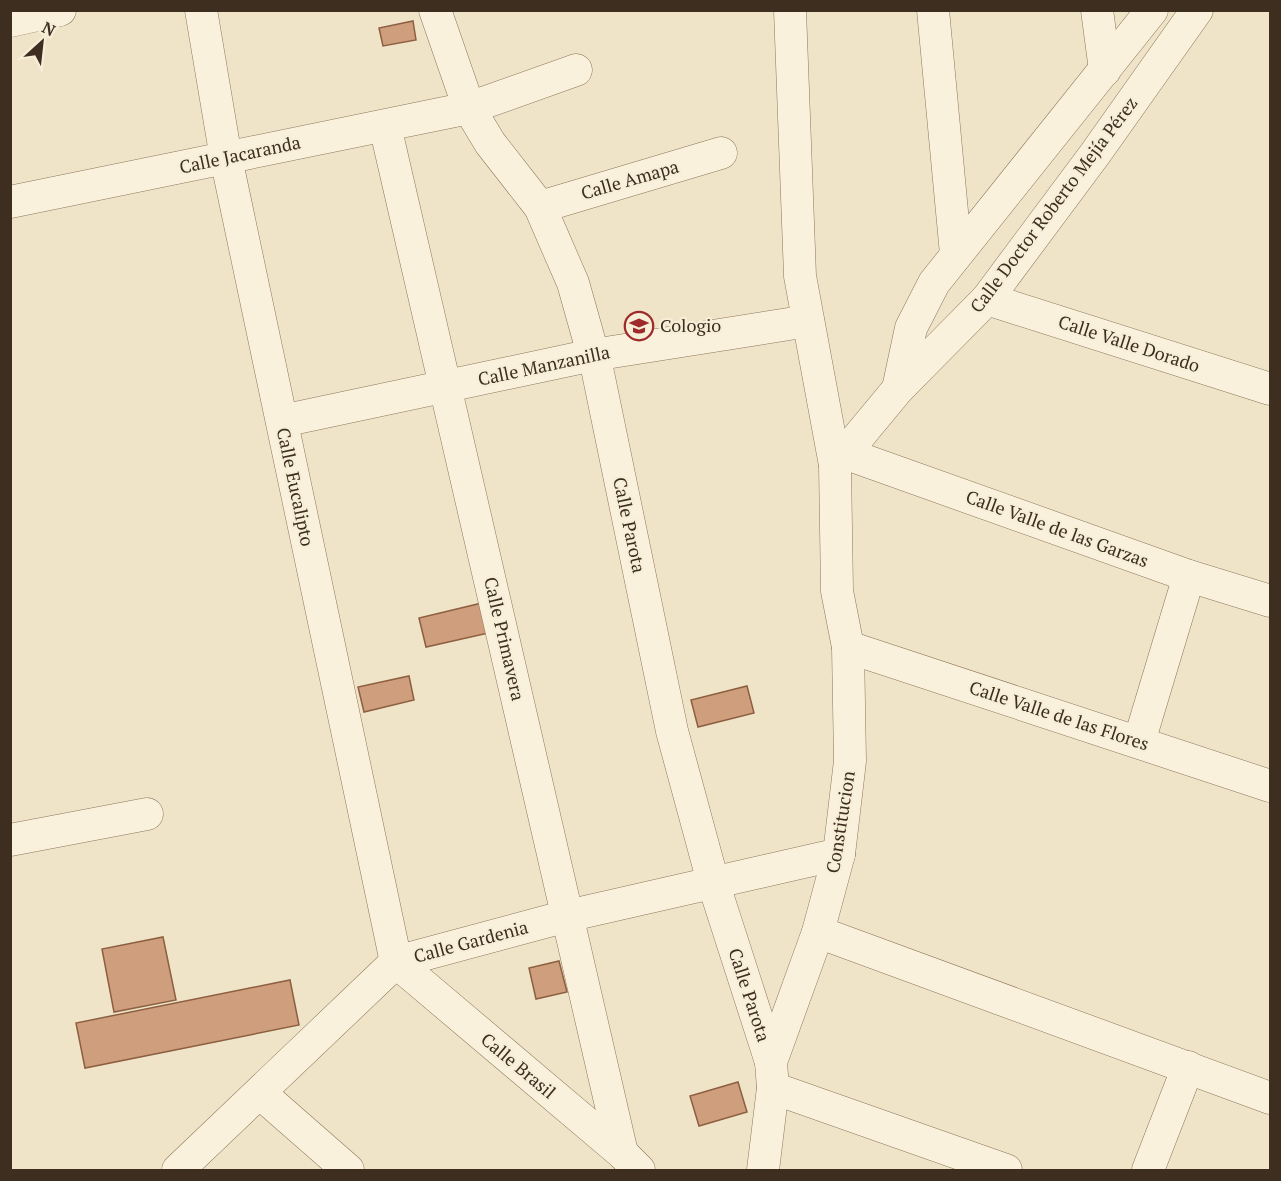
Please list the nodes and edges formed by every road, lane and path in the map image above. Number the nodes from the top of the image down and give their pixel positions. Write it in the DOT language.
graph roads {
  1 [pos="60,10"];
  2 [pos="201,10"];
  3 [pos="435,10"];
  4 [pos="790,10"];
  5 [pos="933,10"];
  6 [pos="1097,10"];
  7 [pos="1152,10"];
  8 [pos="1197,10"];
  9 [pos="10,21"];
  10 [pos="576,70"];
  11 [pos="1105,70"];
  12 [pos="469,108"];
  13 [pos="385,126"];
  14 [pos="721,153"];
  15 [pos="226,158"];
  16 [pos="10,202"];
  17 [pos="540,207"];
  18 [pos="956,254"];
  19 [pos="987,299"];
  20 [pos="808,321"];
  21 [pos="593,355"];
  22 [pos="446,387"];
  23 [pos="898,389"];
  24 [pos="1270,390"];
  25 [pos="282,421"];
  26 [pos="840,459"];
  27 [pos="1190,576"];
  28 [pos="1270,601"];
  29 [pos="848,647"];
  30 [pos="1139,742"];
  31 [pos="1270,786"];
  32 [pos="147,814"];
  33 [pos="10,840"];
  34 [pos="839,854"];
  35 [pos="713,882"];
  36 [pos="567,916"];
  37 [pos="818,932"];
  38 [pos="396,962"];
  39 [pos="1188,1067"];
  40 [pos="772,1075"];
  41 [pos="260,1093"];
  42 [pos="1270,1098"];
  43 [pos="630,1162"];
  44 [pos="178,1170"];
  45 [pos="348,1170"];
  46 [pos="763,1170"];
  47 [pos="1006,1170"];
  48 [pos="1148,1170"];
  1 -- 9 [label="street"];
  2 -- 15 [label="street, Calle Eucalipto"];
  3 -- 12 [label="street, Calle Parota"];
  4 -- 20 [label="street, Constitucion"];
  5 -- 18 [label="street"];
  6 -- 11 [label="street"];
  7 -- 11 [label="street, Calle Doctor Roberto Mejía Pérez"];
  8 -- 19 [label="street, Calle Doctor Roberto Mejía Pérez"];
  10 -- 12 [label="street, Calle Jacaranda"];
  11 -- 18 [label="street, Calle Doctor Roberto Mejía Pérez"];
  12 -- 13 [label="street, Calle Jacaranda"];
  12 -- 17 [label="street, Calle Parota"];
  13 -- 15 [label="street, Calle Jacaranda"];
  13 -- 22 [label="street, Calle Primavera"];
  14 -- 17 [label="street, Calle Amapa"];
  15 -- 16 [label="street, Calle Jacaranda"];
  15 -- 25 [label="street, Calle Eucalipto"];
  17 -- 21 [label="street, Calle Parota"];
  18 -- 23 [label="street, Calle Doctor Roberto Mejía Pérez"];
  19 -- 23 [label="street, Calle Doctor Roberto Mejía Pérez"];
  19 -- 24 [label="street, Calle Valle Dorado"];
  20 -- 21 [label="street, Calle Manzanilla"];
  20 -- 26 [label="street, Constitucion"];
  21 -- 22 [label="street, Calle Manzanilla"];
  21 -- 35 [label="street, Calle Parota"];
  22 -- 25 [label="street, Calle Manzanilla"];
  22 -- 36 [label="street, Calle Primavera"];
  23 -- 26 [label="street, Calle Doctor Roberto Mejía Pérez"];
  25 -- 38 [label="street, Calle Eucalipto"];
  26 -- 27 [label="street, Calle Valle de las Garzas"];
  26 -- 29 [label="street, Constitucion"];
  27 -- 28 [label="street, Calle Valle de las Garzas"];
  27 -- 30 [label="street"];
  29 -- 30 [label="street, Calle Valle de las Flores"];
  29 -- 34 [label="street, Constitucion"];
  30 -- 31 [label="street, Calle Valle de las Flores"];
  32 -- 33 [label="street"];
  34 -- 35 [label="street, Calle Gardenia"];
  34 -- 37 [label="street, Constitucion"];
  35 -- 36 [label="street, Calle Gardenia"];
  35 -- 40 [label="street, Calle Parota"];
  36 -- 38 [label="street, Calle Gardenia"];
  36 -- 43 [label="street, Calle Primavera"];
  37 -- 39 [label="street"];
  37 -- 40 [label="street, Constitucion"];
  38 -- 41 [label="street, Calle Gardenia"];
  38 -- 43 [label="street, Calle Brasil"];
  39 -- 42 [label="street"];
  39 -- 48 [label="street"];
  40 -- 46 [label="street, Constitucion"];
  40 -- 47 [label="street"];
  41 -- 44 [label="street, Calle Gardenia"];
  41 -- 45 [label="street"];
}
